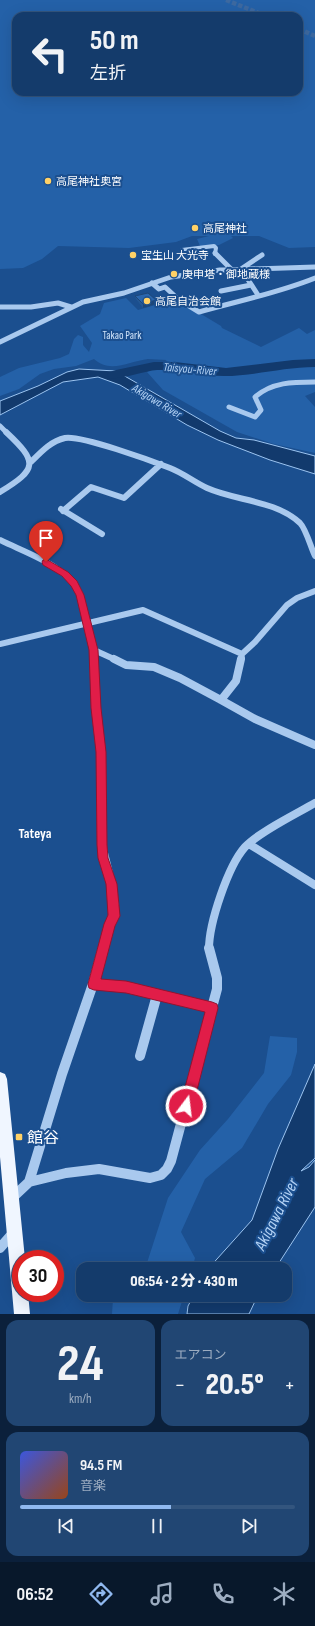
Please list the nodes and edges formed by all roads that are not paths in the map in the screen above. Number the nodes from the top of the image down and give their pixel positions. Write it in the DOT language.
graph roads {
  1 [pos="182,250"];
  2 [pos="262,255"];
  3 [pos="315,267"];
  4 [pos="231,269"];
  5 [pos="241,269"];
  6 [pos="315,278"];
  7 [pos="152,284"];
  8 [pos="251,285"];
  9 [pos="221,291"];
  10 [pos="258,295"];
  11 [pos="0,307"];
  12 [pos="71,307"];
  13 [pos="0,342"];
  14 [pos="315,382"];
  15 [pos="229,408"];
  16 [pos="0,426"];
  17 [pos="31,462"];
  18 [pos="160,464"];
  19 [pos="0,492"];
  20 [pos="102,534"];
  21 [pos="0,540"];
  22 [pos="315,556"];
  23 [pos="315,591"];
  24 [pos="87,624"];
  25 [pos="0,644"];
  26 [pos="94,650"];
  27 [pos="242,654"];
  28 [pos="220,700"];
  29 [pos="315,745"];
  30 [pos="315,804"];
  31 [pos="249,844"];
  32 [pos="315,884"];
  33 [pos="94,984"];
  34 [pos="157,995"];
  35 [pos="212,1008"];
  36 [pos="140,1056"];
  37 [pos="0,1079"];
  38 [pos="1,1107"];
  39 [pos="29,1182"];
  40 [pos="12,1199"];
  41 [pos="15,1231"];
  42 [pos="0,1248"];
  43 [pos="22,1314"];
  1 -- 4 [label="street"];
  2 -- 5 [label="street"];
  3 -- 5 [label="street"];
  4 -- 5 [label="street"];
  4 -- 7 [label="street"];
  5 -- 8 [label="street"];
  6 -- 10 [label="street"];
  7 -- 10 [label="street"];
  7 -- 12 [label="street"];
  8 -- 9 [label="street"];
  8 -- 10 [label="street"];
  11 -- 12 [label="street"];
  12 -- 13 [label="street"];
  14 -- 15 [label="street"];
  16 -- 17 [label="street"];
  17 -- 18 [label="street"];
  17 -- 19 [label="street"];
  18 -- 20 [label="street"];
  18 -- 22 [label="street"];
  21 -- 24 [label="street"];
  23 -- 27 [label="street"];
  24 -- 25 [label="street"];
  24 -- 26 [label="street"];
  24 -- 27 [label="street"];
  26 -- 28 [label="street"];
  26 -- 33 [label="street"];
  27 -- 28 [label="street"];
  28 -- 29 [label="street"];
  30 -- 31 [label="street"];
  31 -- 32 [label="street"];
  31 -- 35 [label="street"];
  33 -- 34 [label="street"];
  33 -- 39 [label="street"];
  34 -- 35 [label="street"];
  34 -- 36 [label="street"];
  35 -- 39 [label="street"];
  37 -- 38 [label="main road"];
  38 -- 40 [label="main road"];
  39 -- 40 [label="street"];
  40 -- 41 [label="main road"];
  41 -- 42 [label="street"];
  41 -- 43 [label="main road"];
}
